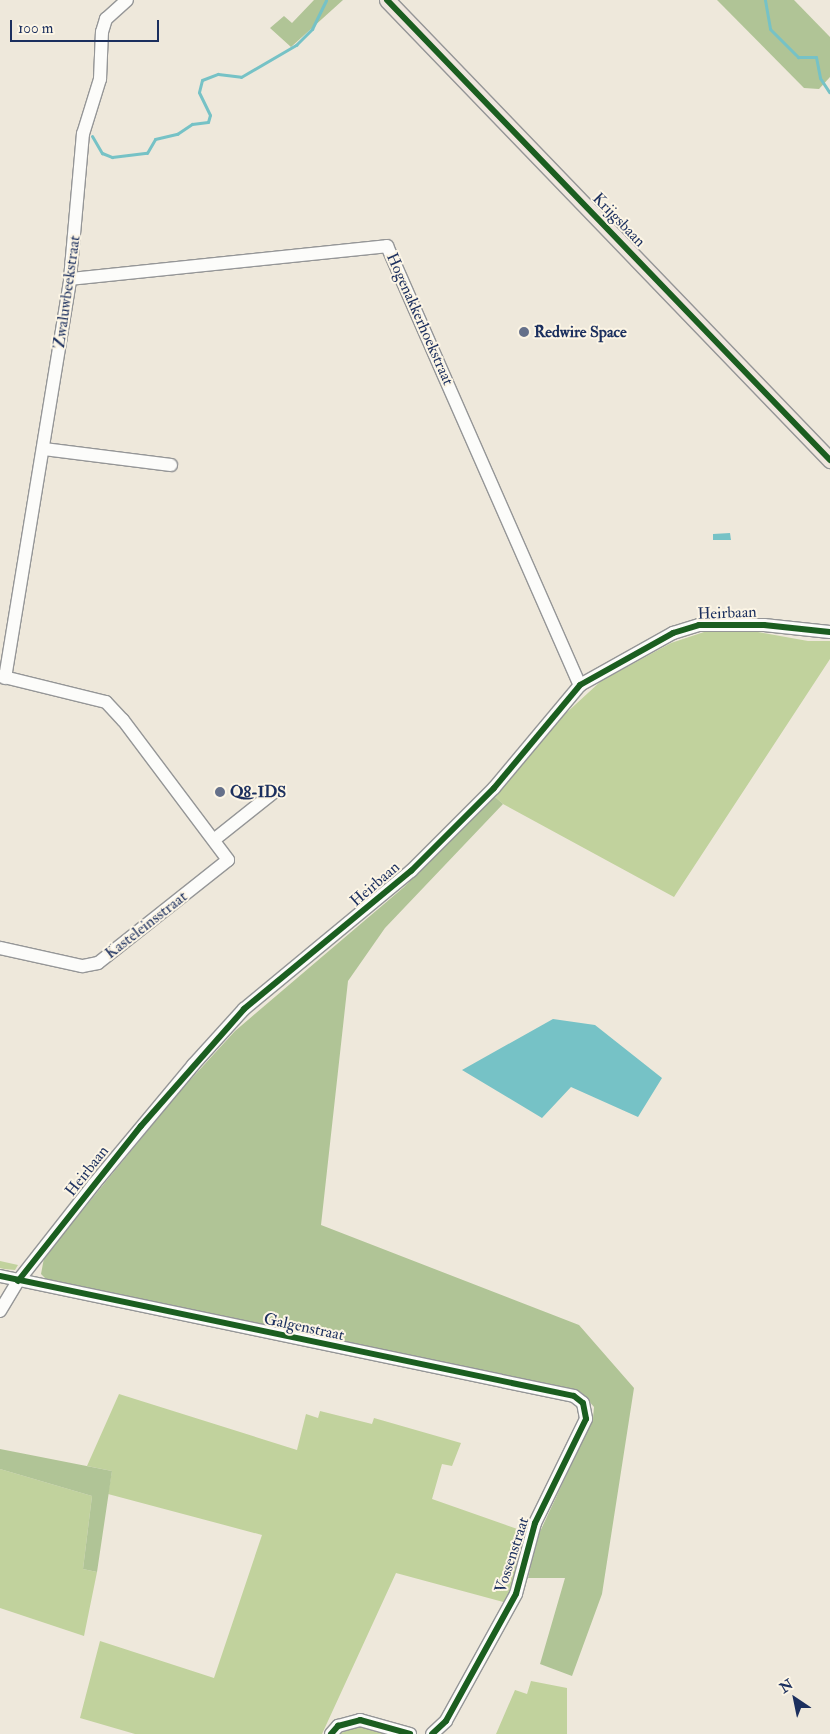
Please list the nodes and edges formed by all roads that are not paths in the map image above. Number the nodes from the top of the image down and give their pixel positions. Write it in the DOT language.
graph roads {
  1 [pos="127,0"];
  2 [pos="387,0"];
  3 [pos="70,279"];
  4 [pos="44,449"];
  5 [pos="830,460"];
  6 [pos="170,465"];
  7 [pos="830,632"];
  8 [pos="3,677"];
  9 [pos="580,685"];
  10 [pos="274,792"];
  11 [pos="215,839"];
  12 [pos="0,948"];
  13 [pos="0,1276"];
  14 [pos="18,1281"];
  15 [pos="0,1311"];
  16 [pos="583,1403"];
  17 [pos="331,1734"];
  18 [pos="410,1734"];
  19 [pos="432,1734"];
  1 -- 3 [label="street, Zwaluwbeekstraat"];
  2 -- 5 [label="main road, Krijgsbaan"];
  3 -- 4 [label="street, Zwaluwbeekstraat"];
  3 -- 9 [label="street, Hogenakkerhoekstraat"];
  4 -- 6 [label="street"];
  4 -- 8 [label="street, Zwaluwbeekstraat"];
  7 -- 9 [label="street, Heirbaan"];
  8 -- 11 [label="street, Kasteleinsstraat"];
  9 -- 14 [label="street, Heirbaan"];
  10 -- 11 [label="street"];
  11 -- 12 [label="street, Kasteleinsstraat"];
  13 -- 14 [label="street"];
  14 -- 15 [label="street"];
  14 -- 16 [label="street, Galgenstraat"];
  16 -- 19 [label="street, Vossenstraat"];
  17 -- 18 [label="street"];
}
